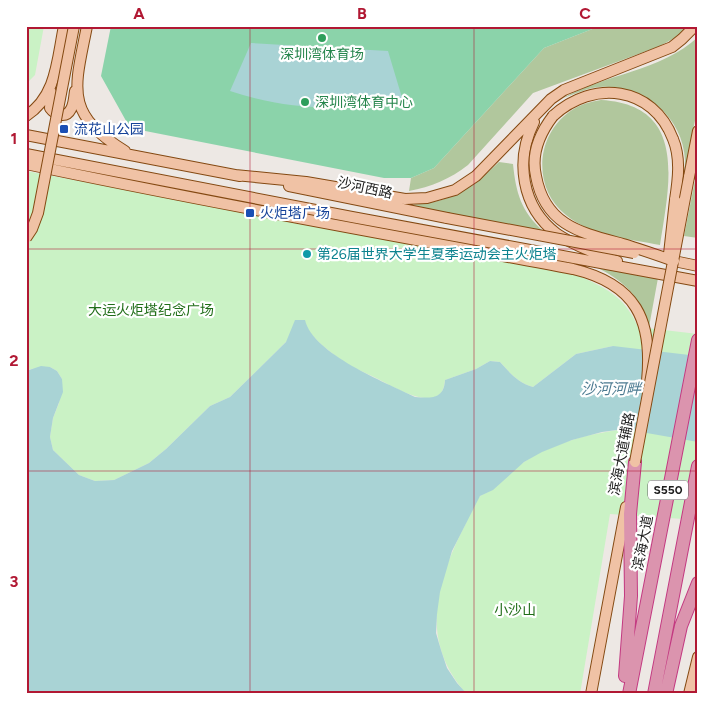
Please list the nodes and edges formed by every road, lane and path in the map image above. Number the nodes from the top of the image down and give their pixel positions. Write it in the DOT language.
graph roads {
  1 [pos="64,26"];
  2 [pos="74,26"];
  3 [pos="87,26"];
  4 [pos="695,26"];
  5 [pos="53,80"];
  6 [pos="76,83"];
  7 [pos="541,111"];
  8 [pos="26,116"];
  9 [pos="698,131"];
  10 [pos="26,135"];
  11 [pos="26,154"];
  12 [pos="132,156"];
  13 [pos="26,166"];
  14 [pos="234,175"];
  15 [pos="262,212"];
  16 [pos="352,217"];
  17 [pos="26,238"];
  18 [pos="674,261"];
  19 [pos="698,266"];
  20 [pos="664,275"];
  21 [pos="698,281"];
  22 [pos="666,299"];
  23 [pos="698,340"];
  24 [pos="646,405"];
  25 [pos="635,462"];
  26 [pos="698,466"];
  27 [pos="698,582"];
  28 [pos="633,639"];
  29 [pos="669,647"];
  30 [pos="698,657"];
  31 [pos="591,694"];
  32 [pos="624,694"];
  33 [pos="629,694"];
  34 [pos="654,694"];
  35 [pos="666,694"];
  36 [pos="689,694"];
  1 -- 5 [label="main road"];
  2 -- 17 [label="main road, bridge"];
  3 -- 6 [label="main road"];
  4 -- 7 [label="main road"];
  5 -- 6 [label="main road"];
  5 -- 8 [label="main road"];
  6 -- 12 [label="main road"];
  7 -- 14 [label="main road"];
  7 -- 20 [label="main road"];
  9 -- 22 [label="main road, 滨海大道辅路, bridge"];
  10 -- 12 [label="main road, 沙河西路"];
  11 -- 16 [label="main road"];
  12 -- 14 [label="main road, 沙河西路"];
  13 -- 15 [label="main road"];
  14 -- 18 [label="main road, 沙河西路, bridge"];
  15 -- 16 [label="main road"];
  15 -- 24 [label="main road, bridge"];
  16 -- 20 [label="main road"];
  18 -- 19 [label="main road, 沙河西路"];
  18 -- 22 [label="main road, bridge"];
  20 -- 21 [label="main road"];
  22 -- 24 [label="main road, 滨海大道辅路, bridge"];
  23 -- 28 [label="highway, 滨海大道 / S550"];
  24 -- 25 [label="main road, 滨海大道辅路, bridge"];
  25 -- 28 [label="highway"];
  25 -- 31 [label="main road, 滨海大道辅路"];
  26 -- 29 [label="highway, S550"];
  27 -- 29 [label="highway"];
  28 -- 32 [label="highway"];
  28 -- 33 [label="highway, 滨海大道 / S550"];
  29 -- 34 [label="highway, S550"];
  29 -- 35 [label="highway"];
  30 -- 36 [label="main road"];
}
